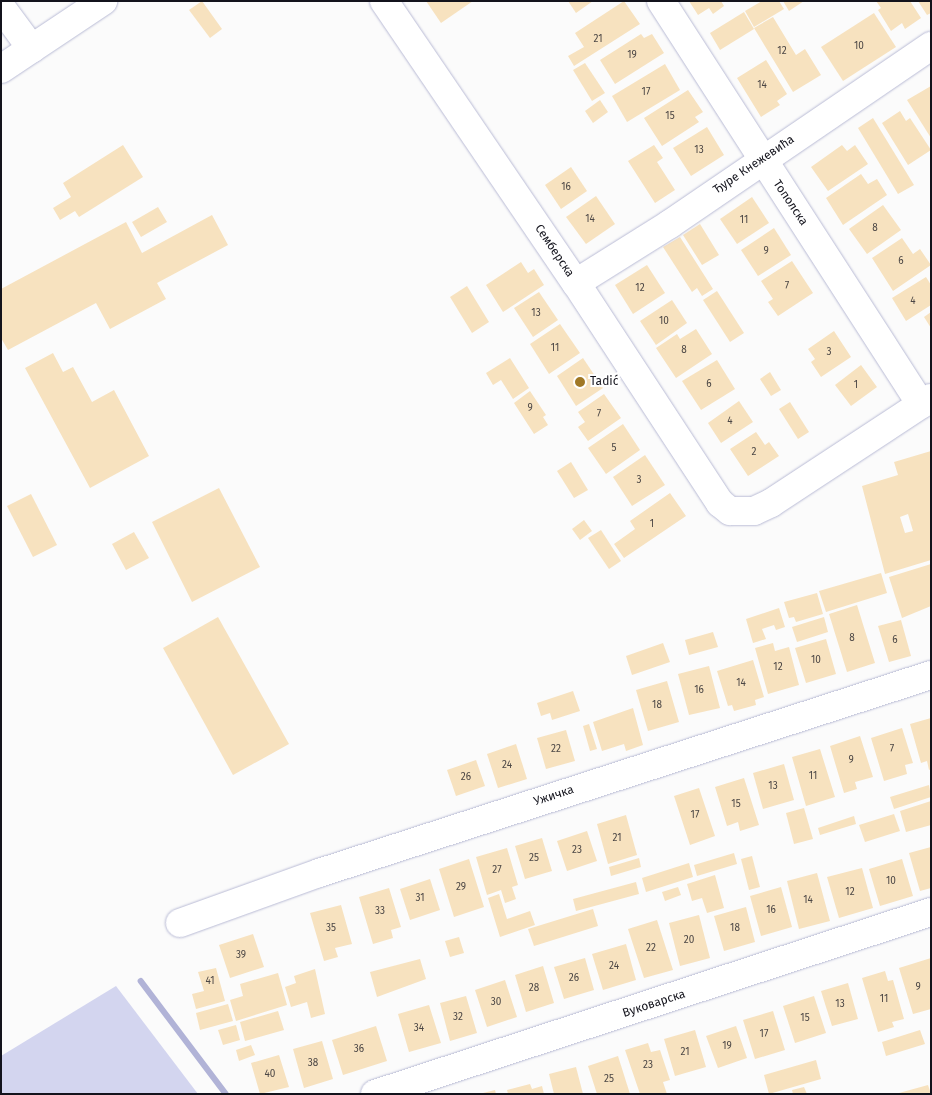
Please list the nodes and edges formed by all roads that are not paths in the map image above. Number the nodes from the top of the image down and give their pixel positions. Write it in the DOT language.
graph roads {
  1 [pos="103,1"];
  2 [pos="384,1"];
  3 [pos="661,1"];
  4 [pos="1,7"];
  5 [pos="931,46"];
  6 [pos="32,49"];
  7 [pos="1,69"];
  8 [pos="761,160"];
  9 [pos="576,283"];
  10 [pos="926,401"];
  11 [pos="931,675"];
  12 [pos="931,912"];
  13 [pos="180,923"];
  14 [pos="375,1094"];
  1 -- 6 [label="street"];
  2 -- 9 [label="street, Семберска"];
  3 -- 8 [label="street, Тополска"];
  4 -- 6 [label="street"];
  5 -- 8 [label="street, Ђуре Кнежевића"];
  6 -- 7 [label="street"];
  8 -- 9 [label="street, Ђуре Кнежевића"];
  8 -- 10 [label="street, Тополска"];
  9 -- 10 [label="street, Семберска"];
  11 -- 13 [label="street, Ужичка"];
  12 -- 14 [label="street, Вуковарска"];
}
